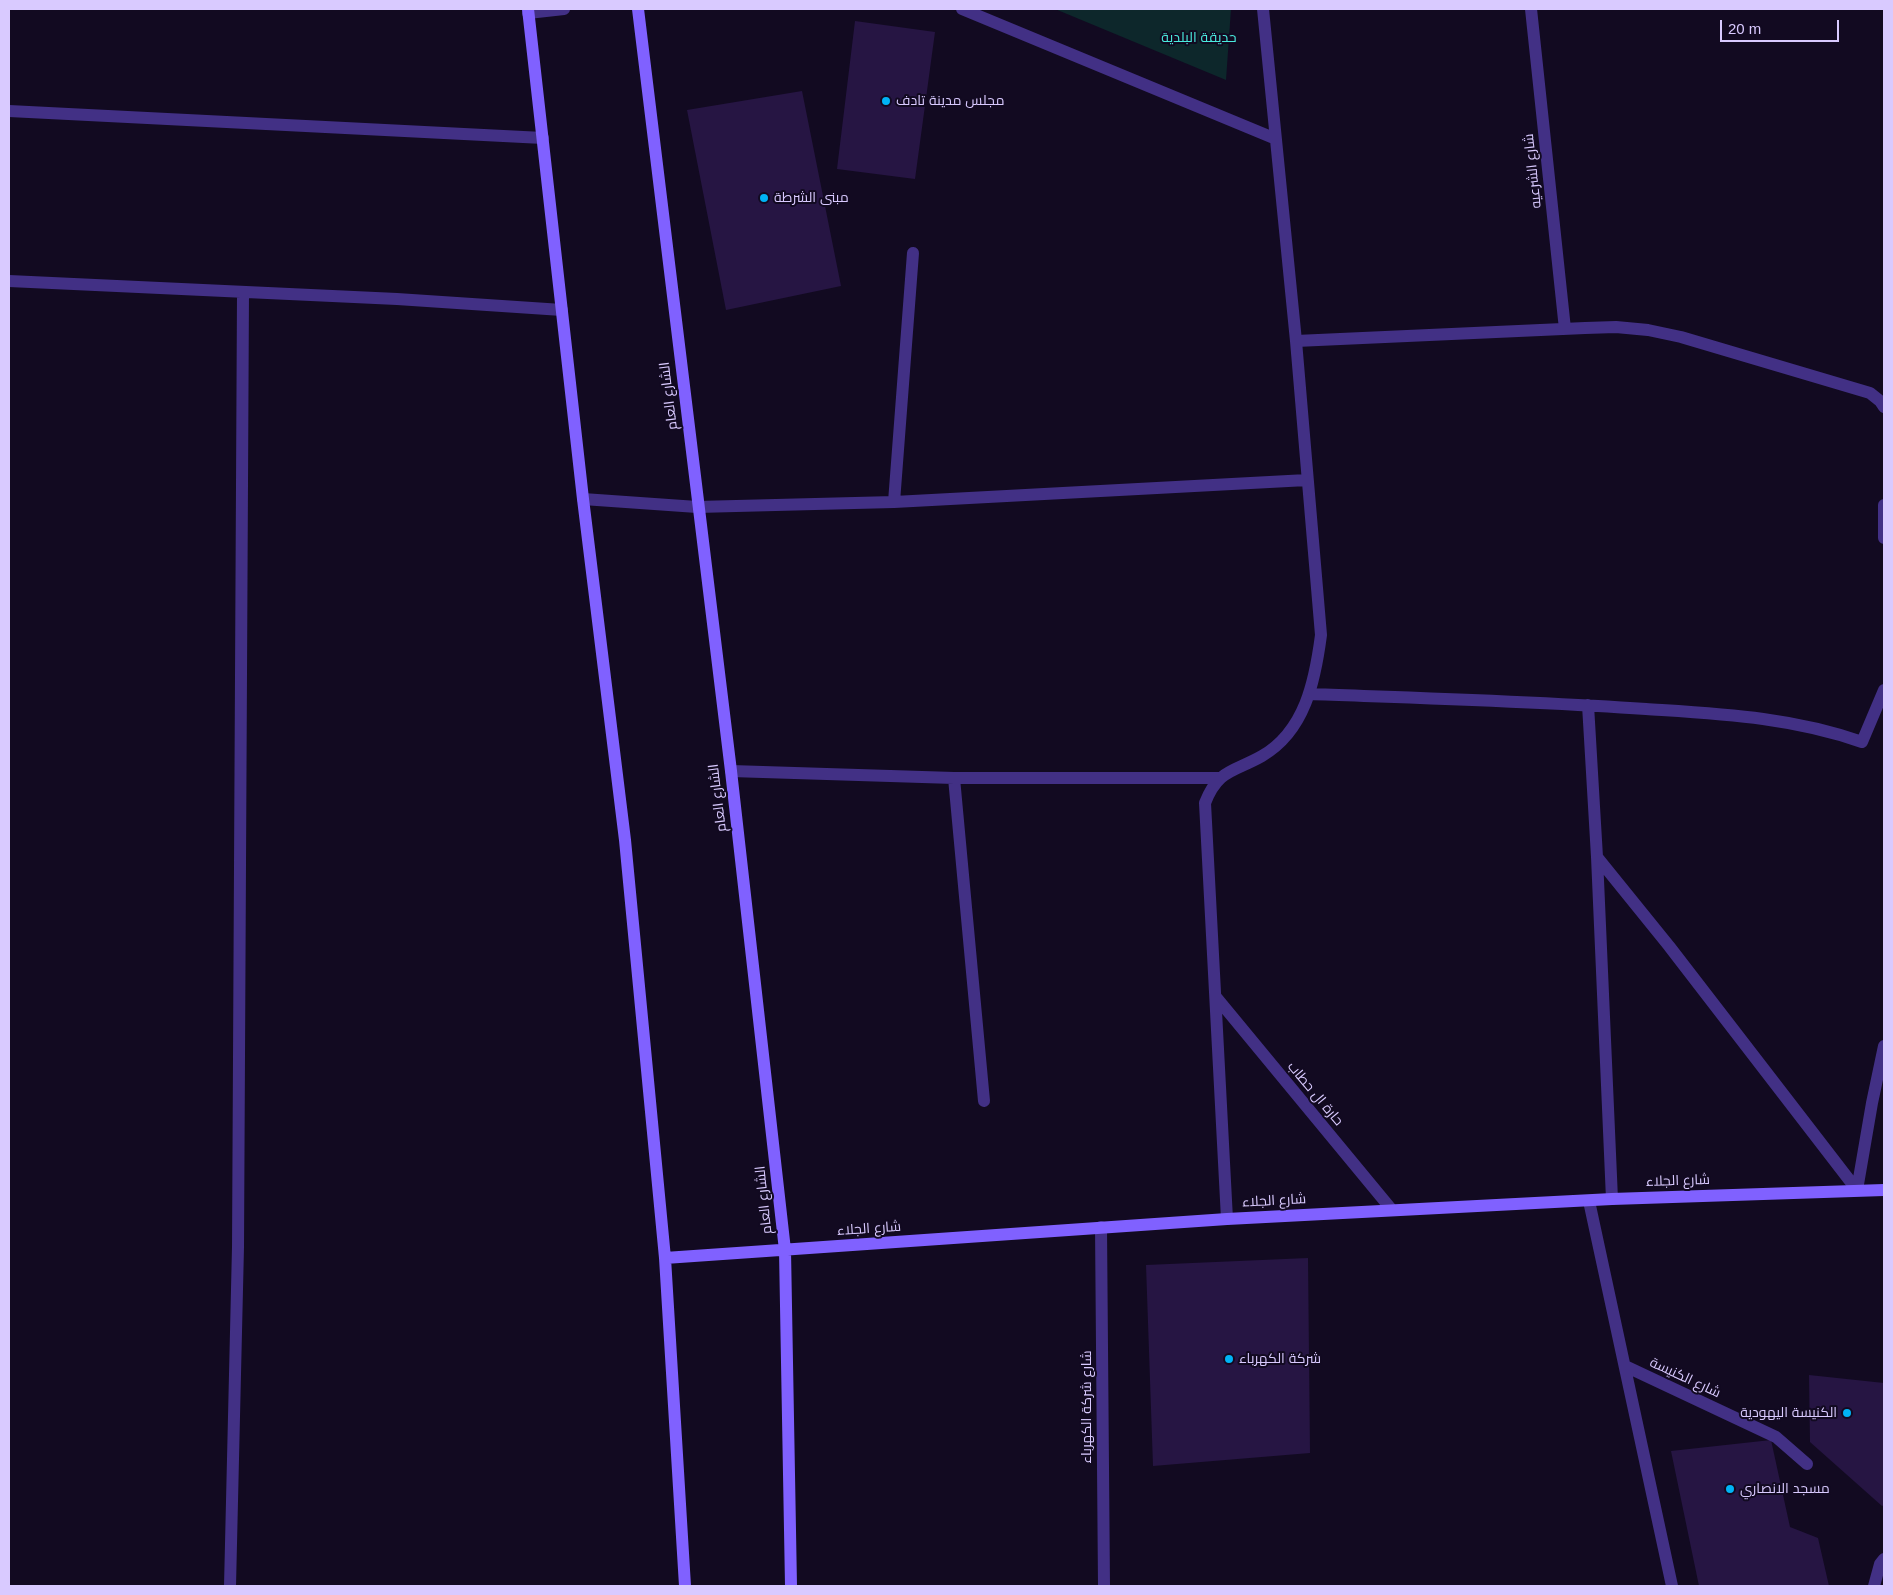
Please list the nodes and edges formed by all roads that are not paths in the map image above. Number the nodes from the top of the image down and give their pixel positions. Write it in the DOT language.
graph roads {
  1 [pos="564,9"];
  2 [pos="638,9"];
  3 [pos="962,9"];
  4 [pos="1263,9"];
  5 [pos="1531,9"];
  6 [pos="528,11"];
  7 [pos="9,111"];
  8 [pos="543,138"];
  9 [pos="1276,139"];
  10 [pos="913,253"];
  11 [pos="9,281"];
  12 [pos="243,293"];
  13 [pos="562,310"];
  14 [pos="1565,329"];
  15 [pos="1296,341"];
  16 [pos="1884,407"];
  17 [pos="1307,480"];
  18 [pos="583,500"];
  19 [pos="894,502"];
  20 [pos="1884,505"];
  21 [pos="698,507"];
  22 [pos="1884,538"];
  23 [pos="1884,690"];
  24 [pos="1309,694"];
  25 [pos="1588,705"];
  26 [pos="730,771"];
  27 [pos="954,778"];
  28 [pos="1220,778"];
  29 [pos="1597,857"];
  30 [pos="1216,997"];
  31 [pos="1884,1046"];
  32 [pos="984,1101"];
  33 [pos="1857,1190"];
  34 [pos="1884,1190"];
  35 [pos="1612,1199"];
  36 [pos="1590,1201"];
  37 [pos="1392,1210"];
  38 [pos="1227,1219"];
  39 [pos="1101,1228"];
  40 [pos="785,1250"];
  41 [pos="665,1258"];
  42 [pos="1625,1366"];
  43 [pos="1807,1464"];
  44 [pos="1884,1559"];
  45 [pos="230,1586"];
  46 [pos="685,1586"];
  47 [pos="791,1586"];
  48 [pos="1104,1586"];
  49 [pos="1672,1586"];
  50 [pos="1874,1586"];
  1 -- 6 [label="street"];
  2 -- 21 [label="main road, الشارع العام"];
  3 -- 9 [label="street"];
  4 -- 9 [label="street"];
  5 -- 14 [label="street, شارع الشرعيه"];
  6 -- 8 [label="main road"];
  7 -- 8 [label="street"];
  8 -- 13 [label="main road"];
  9 -- 15 [label="street"];
  10 -- 19 [label="street"];
  11 -- 12 [label="street"];
  12 -- 13 [label="street"];
  12 -- 45 [label="street"];
  13 -- 18 [label="main road"];
  14 -- 15 [label="street"];
  14 -- 16 [label="street"];
  15 -- 17 [label="street"];
  17 -- 19 [label="street"];
  17 -- 24 [label="street"];
  18 -- 21 [label="street"];
  18 -- 41 [label="main road"];
  19 -- 21 [label="street"];
  20 -- 22 [label="street"];
  21 -- 26 [label="main road, الشارع العام"];
  23 -- 25 [label="street"];
  24 -- 25 [label="street"];
  24 -- 28 [label="street"];
  25 -- 29 [label="street"];
  26 -- 27 [label="street"];
  26 -- 40 [label="main road, الشارع العام"];
  27 -- 28 [label="street"];
  27 -- 32 [label="street"];
  28 -- 30 [label="street"];
  29 -- 33 [label="street"];
  29 -- 35 [label="street"];
  30 -- 37 [label="street, حارة ال حطاب"];
  30 -- 38 [label="street"];
  31 -- 33 [label="street"];
  33 -- 34 [label="main road, شارع الجلاء"];
  33 -- 35 [label="main road, شارع الجلاء"];
  35 -- 36 [label="main road, شارع الجلاء"];
  36 -- 37 [label="main road, شارع الجلاء"];
  36 -- 42 [label="street"];
  37 -- 38 [label="main road, شارع الجلاء"];
  38 -- 39 [label="main road, شارع الجلاء"];
  39 -- 40 [label="main road, شارع الجلاء"];
  39 -- 48 [label="street, شارع شركة الكهرباء"];
  40 -- 41 [label="main road, شارع الجلاء"];
  40 -- 47 [label="main road, الشارع العام"];
  41 -- 46 [label="main road"];
  42 -- 43 [label="street, شارع الكنيسة"];
  42 -- 49 [label="street"];
  44 -- 50 [label="street"];
}
